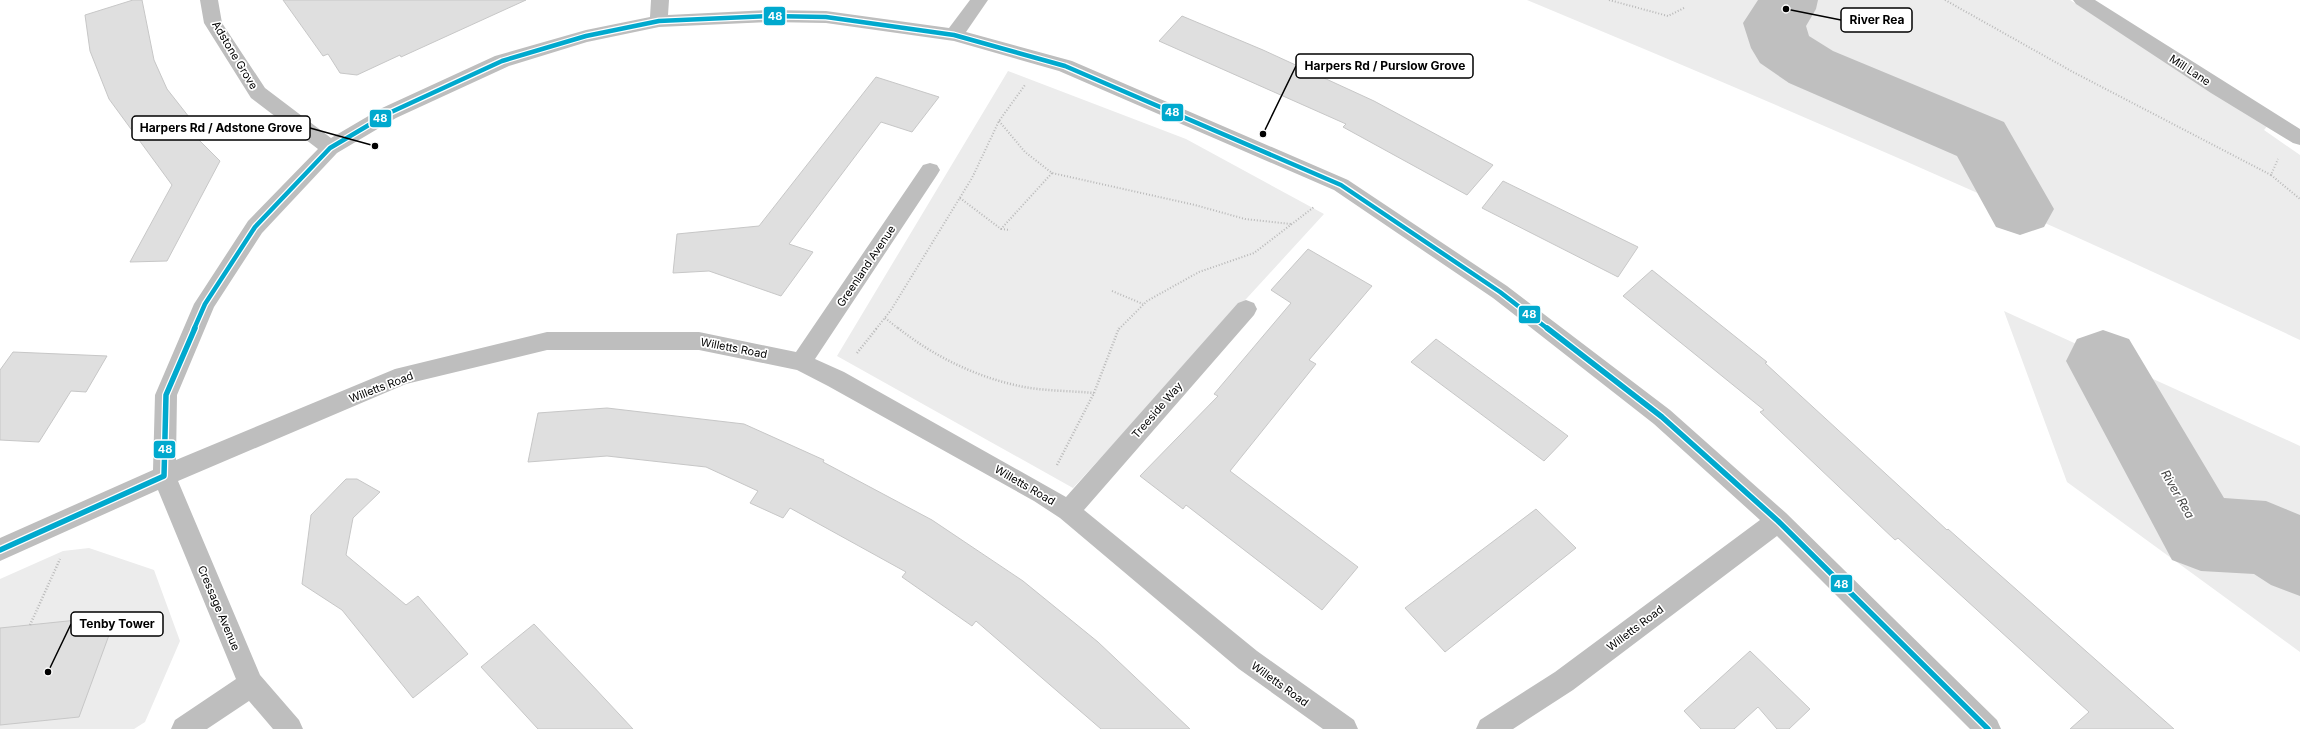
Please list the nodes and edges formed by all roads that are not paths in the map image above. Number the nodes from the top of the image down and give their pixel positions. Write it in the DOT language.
graph roads {
  1 [pos="209,0"];
  2 [pos="660,0"];
  3 [pos="979,0"];
  4 [pos="2082,0"];
  5 [pos="659,21"];
  6 [pos="954,35"];
  7 [pos="2296,135"];
  8 [pos="330,148"];
  9 [pos="930,170"];
  10 [pos="1246,309"];
  11 [pos="801,362"];
  12 [pos="164,476"];
  13 [pos="1068,511"];
  14 [pos="1778,521"];
  15 [pos="0,550"];
  16 [pos="251,684"];
  17 [pos="184,729"];
  18 [pos="290,729"];
  19 [pos="1345,729"];
  20 [pos="1488,729"];
  21 [pos="1988,729"];
  1 -- 8 [label="street, Adstone Grove"];
  2 -- 5 [label="street"];
  3 -- 6 [label="street"];
  4 -- 7 [label="street, Mill Lane"];
  5 -- 6 [label="street"];
  5 -- 8 [label="street"];
  6 -- 14 [label="street"];
  8 -- 12 [label="street"];
  9 -- 11 [label="street, Greenland Avenue"];
  10 -- 13 [label="street, Treeside Way"];
  11 -- 12 [label="street, Willetts Road"];
  11 -- 13 [label="street, Willetts Road"];
  12 -- 15 [label="street, Willetts Road"];
  12 -- 16 [label="street, Cressage Avenue"];
  13 -- 19 [label="street, Willetts Road"];
  14 -- 20 [label="street, Willetts Road"];
  14 -- 21 [label="street"];
  16 -- 17 [label="street"];
  16 -- 18 [label="street, Cressage Avenue"];
}
